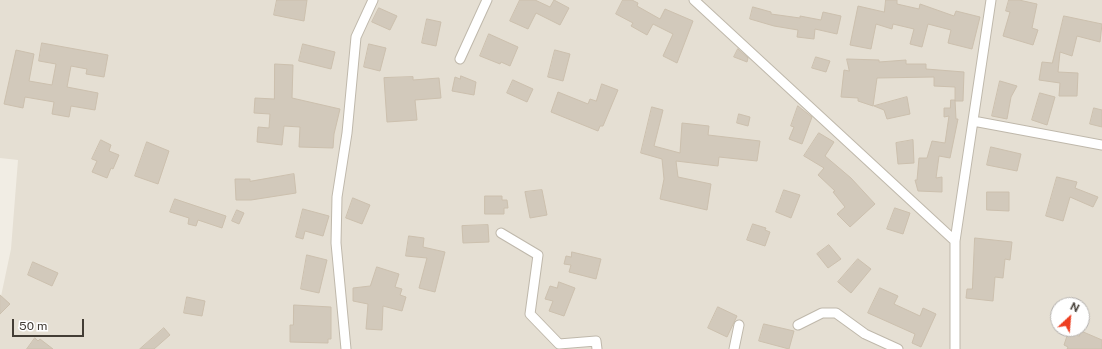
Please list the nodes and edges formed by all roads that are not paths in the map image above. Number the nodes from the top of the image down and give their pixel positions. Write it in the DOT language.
graph roads {
  1 [pos="373,0"];
  2 [pos="486,0"];
  3 [pos="694,0"];
  4 [pos="991,0"];
  5 [pos="460,59"];
  6 [pos="973,121"];
  7 [pos="1102,145"];
  8 [pos="501,233"];
  9 [pos="955,241"];
  10 [pos="739,325"];
  11 [pos="798,325"];
  12 [pos="346,349"];
  13 [pos="597,349"];
  14 [pos="734,349"];
  15 [pos="898,349"];
  16 [pos="955,349"];
  1 -- 12 [label="street"];
  2 -- 5 [label="street"];
  3 -- 9 [label="street"];
  4 -- 6 [label="street"];
  6 -- 7 [label="street"];
  6 -- 9 [label="street"];
  8 -- 13 [label="street"];
  9 -- 16 [label="street"];
  10 -- 14 [label="street"];
  11 -- 15 [label="street"];
}
